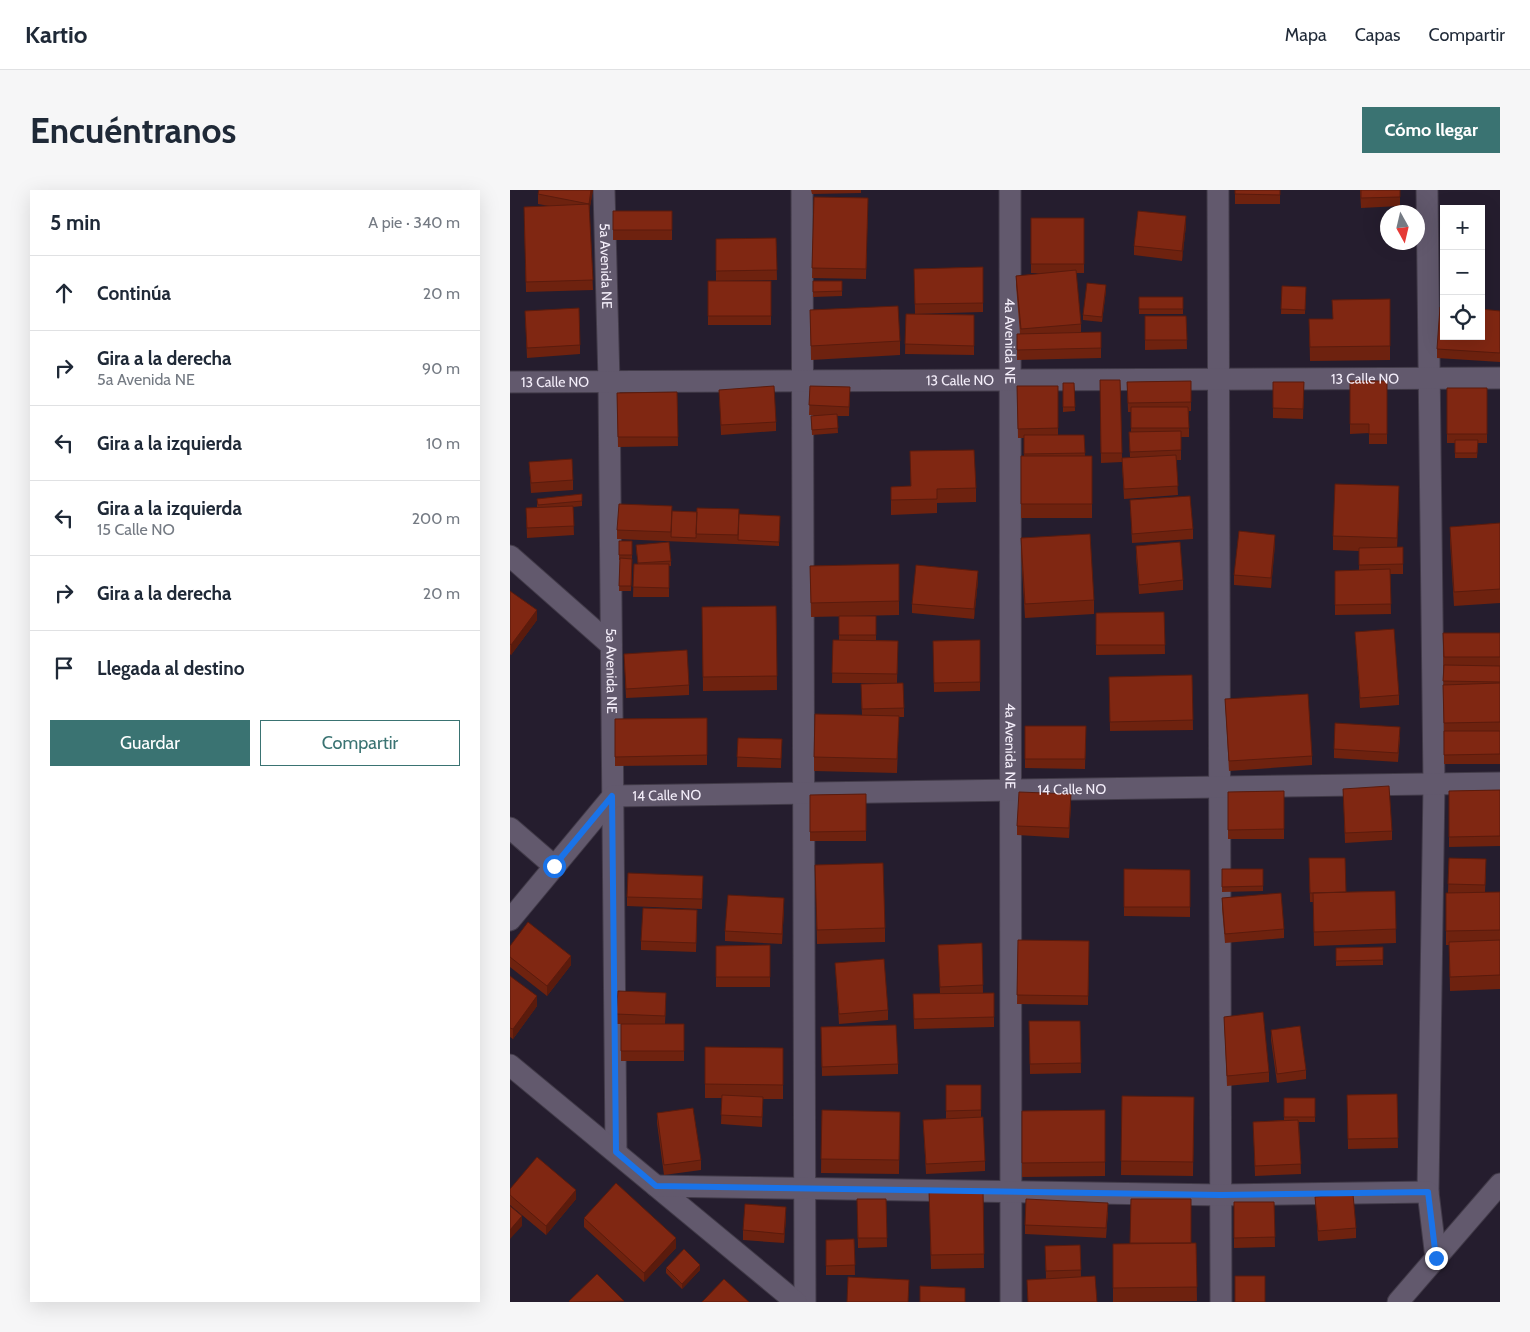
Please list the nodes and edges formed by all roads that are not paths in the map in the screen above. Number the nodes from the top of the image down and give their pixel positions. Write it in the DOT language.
graph roads {
  1 [pos="604,190"];
  2 [pos="802,190"];
  3 [pos="1010,190"];
  4 [pos="1218,190"];
  5 [pos="1427,190"];
  6 [pos="1429,378"];
  7 [pos="1500,378"];
  8 [pos="1218,379"];
  9 [pos="1011,380"];
  10 [pos="803,381"];
  11 [pos="510,382"];
  12 [pos="609,382"];
  13 [pos="510,556"];
  14 [pos="611,645"];
  15 [pos="1500,783"];
  16 [pos="1434,784"];
  17 [pos="1220,787"];
  18 [pos="1011,790"];
  19 [pos="804,793"];
  20 [pos="612,796"];
  21 [pos="510,828"];
  22 [pos="554,866"];
  23 [pos="510,920"];
  24 [pos="510,1065"];
  25 [pos="616,1152"];
  26 [pos="1500,1184"];
  27 [pos="656,1186"];
  28 [pos="805,1188"];
  29 [pos="1011,1192"];
  30 [pos="1428,1192"];
  31 [pos="1221,1195"];
  32 [pos="1436,1258"];
  33 [pos="796,1302"];
  34 [pos="805,1302"];
  35 [pos="1011,1302"];
  36 [pos="1221,1302"];
  37 [pos="1398,1302"];
  1 -- 12 [label="street, 5a Avenida NE"];
  2 -- 10 [label="street"];
  3 -- 9 [label="street, 4a Avenida NE"];
  4 -- 8 [label="street"];
  5 -- 6 [label="street"];
  6 -- 7 [label="street, 13 Calle NO"];
  6 -- 8 [label="street, 13 Calle NO"];
  6 -- 16 [label="street"];
  8 -- 9 [label="street, 13 Calle NO"];
  8 -- 17 [label="street"];
  9 -- 10 [label="street, 13 Calle NO"];
  9 -- 18 [label="street, 4a Avenida NE"];
  10 -- 12 [label="street, 13 Calle NO"];
  10 -- 19 [label="street"];
  11 -- 12 [label="street, 13 Calle NO"];
  12 -- 14 [label="street, 5a Avenida NE"];
  13 -- 14 [label="street"];
  14 -- 20 [label="street, 5a Avenida NE"];
  15 -- 16 [label="street, 14 Calle NO"];
  16 -- 17 [label="street, 14 Calle NO"];
  16 -- 30 [label="street"];
  17 -- 18 [label="street, 14 Calle NO"];
  17 -- 31 [label="street"];
  18 -- 19 [label="street, 14 Calle NO"];
  18 -- 29 [label="street, 4a Avenida NE"];
  19 -- 20 [label="street, 14 Calle NO"];
  19 -- 28 [label="street"];
  20 -- 22 [label="street"];
  20 -- 25 [label="street, 5a Avenida NE"];
  21 -- 22 [label="street"];
  22 -- 23 [label="street"];
  24 -- 25 [label="street"];
  25 -- 27 [label="street"];
  26 -- 32 [label="street"];
  27 -- 28 [label="street"];
  27 -- 33 [label="street"];
  28 -- 29 [label="street"];
  28 -- 34 [label="street"];
  29 -- 31 [label="street"];
  29 -- 35 [label="street, 4a Avenida NE"];
  30 -- 31 [label="street"];
  30 -- 32 [label="street"];
  31 -- 36 [label="street"];
  32 -- 37 [label="street"];
}
